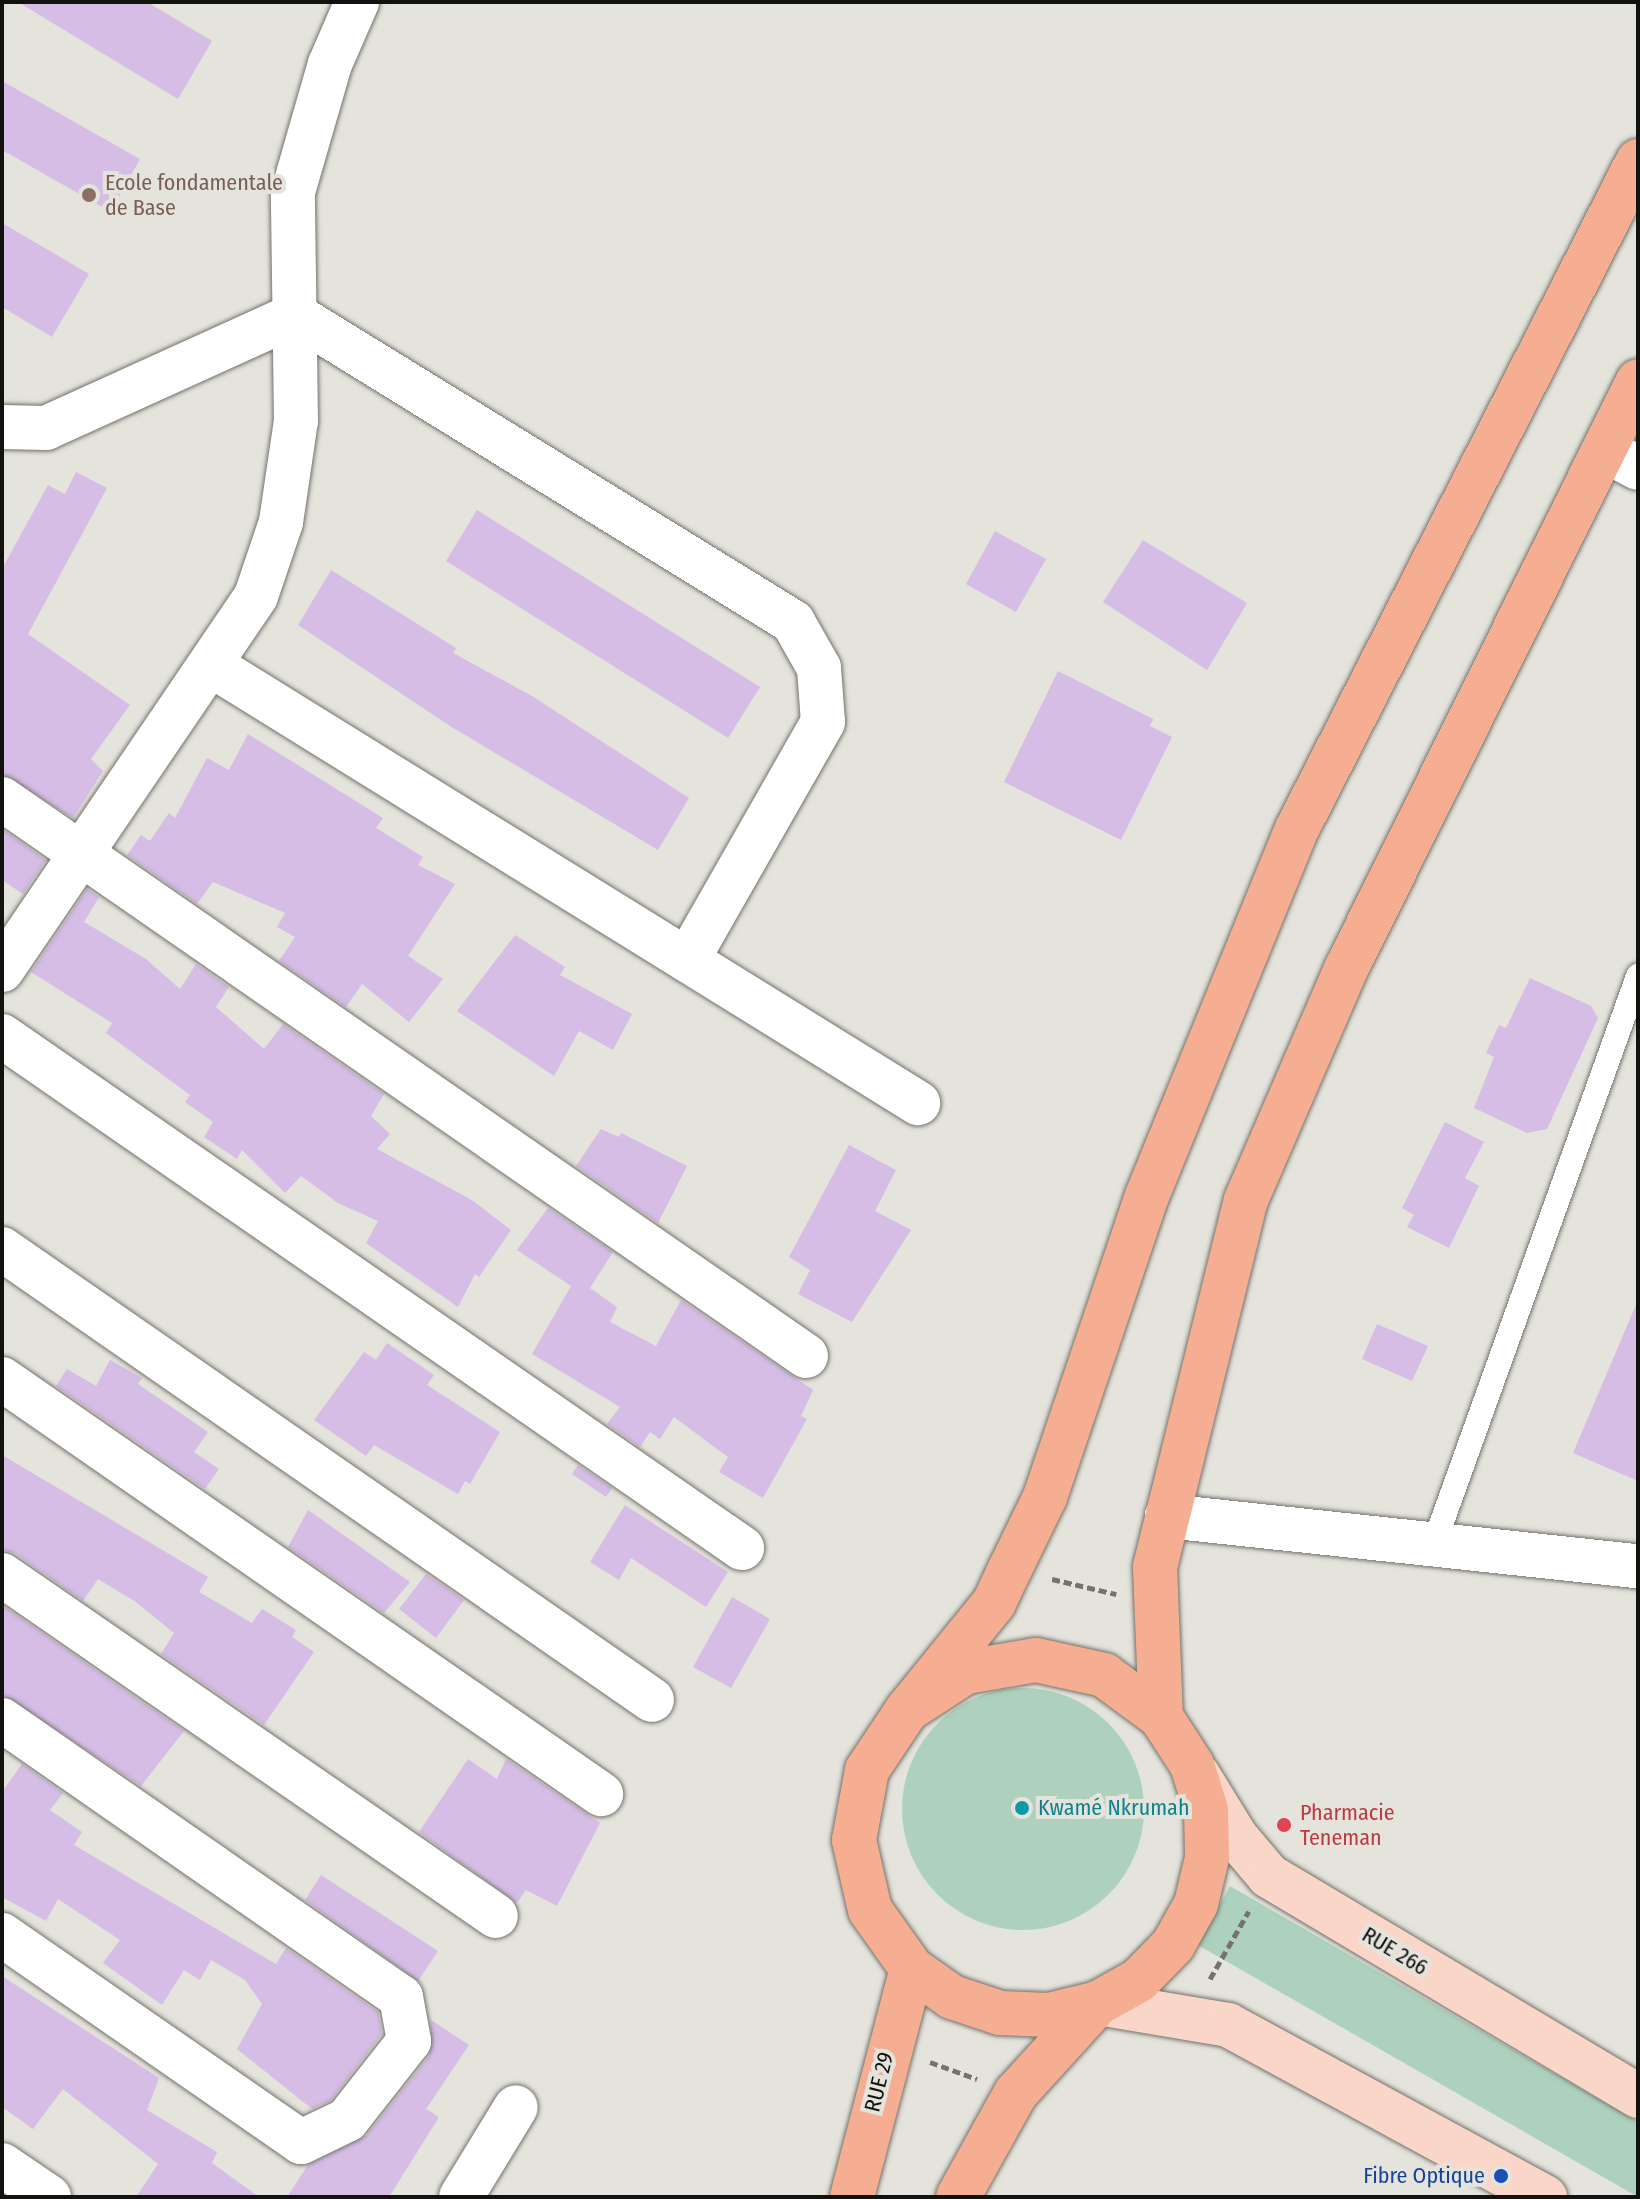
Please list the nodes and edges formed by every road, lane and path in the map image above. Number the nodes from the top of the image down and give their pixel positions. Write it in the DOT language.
graph roads {
  1 [pos="357,2"];
  2 [pos="1638,161"];
  3 [pos="295,315"];
  4 [pos="1638,381"];
  5 [pos="2,427"];
  6 [pos="1621,459"];
  7 [pos="211,665"];
  8 [pos="2,799"];
  9 [pos="81,854"];
  10 [pos="687,960"];
  11 [pos="2,970"];
  12 [pos="1638,976"];
  13 [pos="2,1036"];
  14 [pos="918,1103"];
  15 [pos="2,1249"];
  16 [pos="806,1356"];
  17 [pos="2,1379"];
  18 [pos="1167,1516"];
  19 [pos="1434,1544"];
  20 [pos="742,1548"];
  21 [pos="1638,1566"];
  22 [pos="1010,1569"];
  23 [pos="2,1575"];
  24 [pos="1156,1604"];
  25 [pos="652,1700"];
  26 [pos="907,1710"];
  27 [pos="1161,1717"];
  28 [pos="5,1729"];
  29 [pos="1192,1765"];
  30 [pos="601,1794"];
  31 [pos="1269,1876"];
  32 [pos="496,1916"];
  33 [pos="2,1935"];
  34 [pos="912,1969"];
  35 [pos="1098,2003"];
  36 [pos="1187,2018"];
  37 [pos="888,2046"];
  38 [pos="1016,2093"];
  39 [pos="1638,2096"];
  40 [pos="516,2107"];
  41 [pos="2,2165"];
  42 [pos="49,2197"];
  43 [pos="461,2197"];
  44 [pos="852,2197"];
  45 [pos="958,2197"];
  46 [pos="1545,2197"];
  1 -- 3 [label="street"];
  2 -- 22 [label="main road"];
  3 -- 5 [label="street"];
  3 -- 7 [label="street"];
  3 -- 10 [label="street"];
  4 -- 6 [label="main road"];
  6 -- 18 [label="main road"];
  7 -- 9 [label="street"];
  7 -- 10 [label="street"];
  8 -- 9 [label="street"];
  9 -- 11 [label="street"];
  9 -- 16 [label="street"];
  10 -- 14 [label="street"];
  12 -- 19 [label="lane"];
  13 -- 20 [label="street"];
  15 -- 25 [label="street"];
  17 -- 30 [label="street"];
  18 -- 19 [label="street"];
  18 -- 24 [label="main road"];
  19 -- 21 [label="street"];
  22 -- 24 [label="path"];
  22 -- 26 [label="main road"];
  23 -- 32 [label="street"];
  24 -- 27 [label="main road"];
  26 -- 27 [label="main road"];
  26 -- 34 [label="main road"];
  27 -- 29 [label="main road"];
  28 -- 33 [label="street"];
  29 -- 31 [label="main road, RUE 266"];
  29 -- 35 [label="main road"];
  31 -- 36 [label="path"];
  31 -- 39 [label="main road, RUE 266"];
  34 -- 35 [label="main road"];
  34 -- 37 [label="main road, RUE 29"];
  35 -- 36 [label="main road"];
  35 -- 38 [label="main road"];
  36 -- 46 [label="main road"];
  37 -- 38 [label="path"];
  37 -- 44 [label="main road, RUE 29"];
  38 -- 45 [label="main road"];
  40 -- 43 [label="street"];
  41 -- 42 [label="street"];
}
